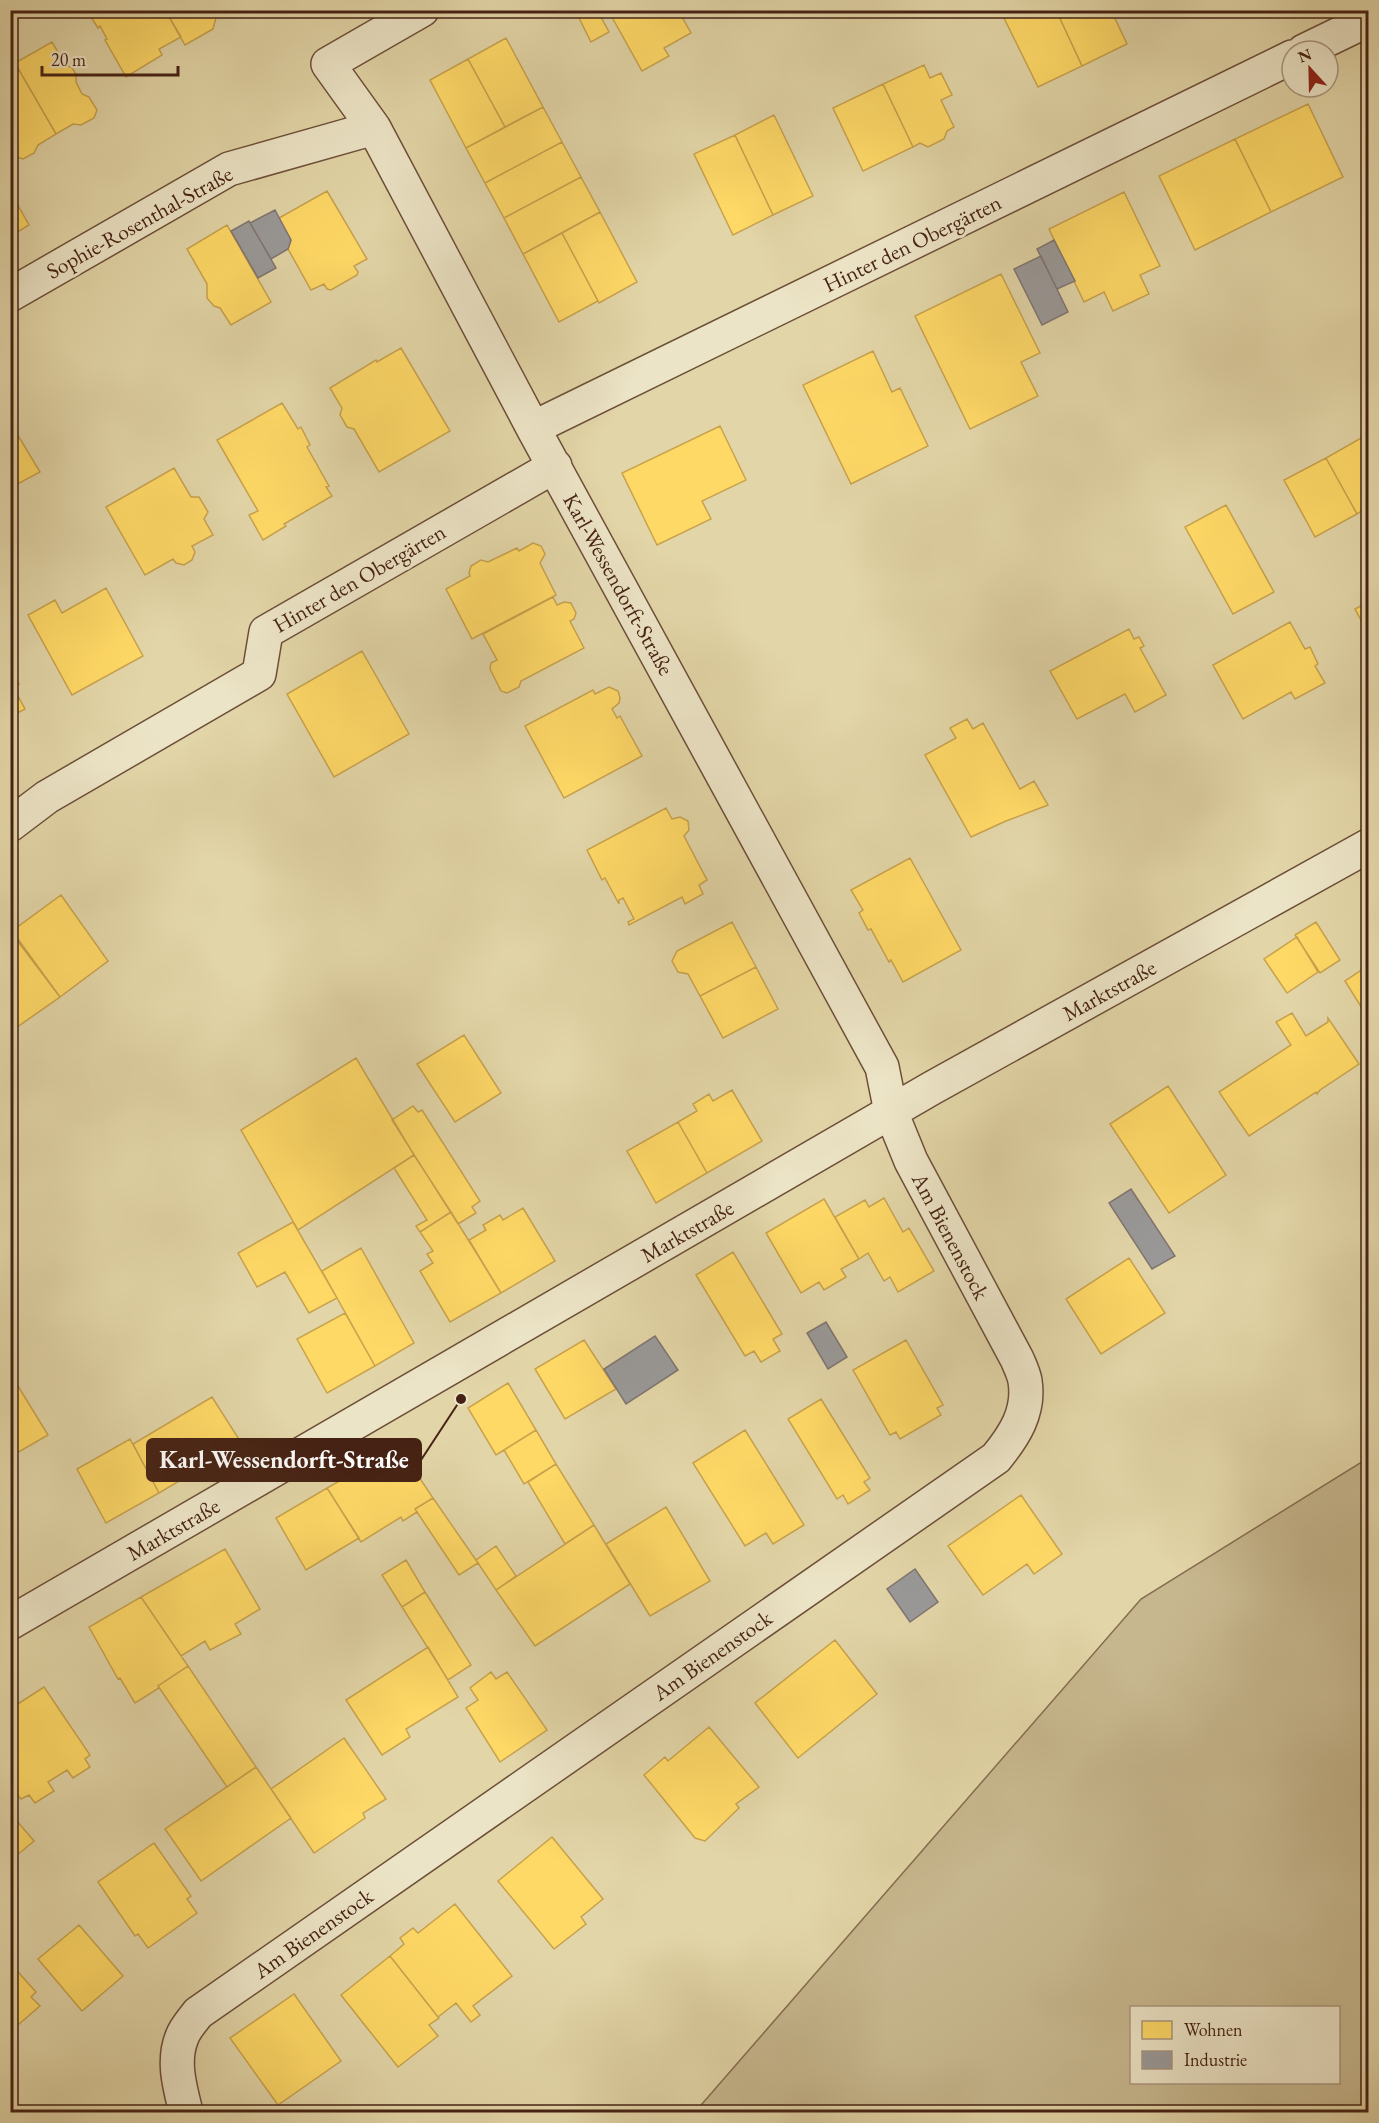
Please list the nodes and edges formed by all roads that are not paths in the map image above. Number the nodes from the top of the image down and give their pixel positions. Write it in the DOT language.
graph roads {
  1 [pos="422,10"];
  2 [pos="1368,20"];
  3 [pos="1329,39"];
  4 [pos="1280,63"];
  5 [pos="374,128"];
  6 [pos="10,295"];
  7 [pos="533,428"];
  8 [pos="555,466"];
  9 [pos="10,825"];
  10 [pos="1368,846"];
  11 [pos="891,1112"];
  12 [pos="10,1623"];
  13 [pos="186,2112"];
  1 -- 5 [label="street, Karl-Wessendorft-Straße"];
  2 -- 3 [label="street"];
  4 -- 7 [label="street, Hinter den Obergärten"];
  5 -- 6 [label="street, Sophie-Rosenthal-Straße"];
  5 -- 7 [label="street, Karl-Wessendorft-Straße"];
  7 -- 8 [label="street, Karl-Wessendorft-Straße"];
  8 -- 9 [label="street, Hinter den Obergärten"];
  8 -- 11 [label="street, Karl-Wessendorft-Straße"];
  10 -- 11 [label="street, Marktstraße"];
  11 -- 12 [label="street, Marktstraße"];
  11 -- 13 [label="street, Am Bienenstock"];
}
